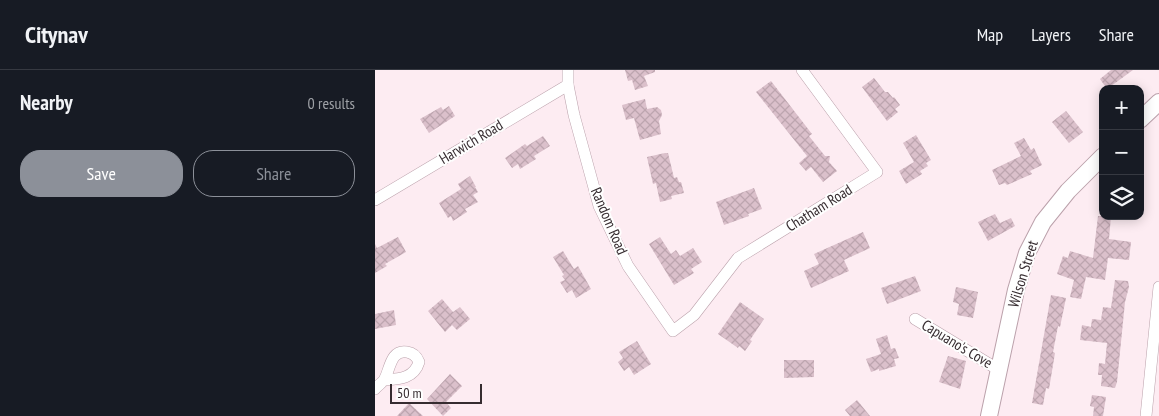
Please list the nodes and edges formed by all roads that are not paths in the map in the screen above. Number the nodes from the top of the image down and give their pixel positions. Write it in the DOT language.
graph roads {
  1 [pos="568,70"];
  2 [pos="802,70"];
  3 [pos="568,85"];
  4 [pos="1159,102"];
  5 [pos="1144,116"];
  6 [pos="1099,160"];
  7 [pos="375,200"];
  8 [pos="1159,287"];
  9 [pos="915,319"];
  10 [pos="673,330"];
  11 [pos="999,370"];
  12 [pos="384,380"];
  13 [pos="375,389"];
  14 [pos="989,416"];
  15 [pos="1145,416"];
  1 -- 3 [label="street, Random Road"];
  2 -- 10 [label="street, Chatham Road"];
  3 -- 7 [label="street, Harwich Road"];
  3 -- 10 [label="street, Random Road"];
  4 -- 5 [label="main road"];
  6 -- 11 [label="main road, Wilson Street"];
  8 -- 15 [label="street"];
  9 -- 11 [label="street, Capuano's Cove"];
  11 -- 14 [label="main road, Wilson Street"];
  12 -- 13 [label="street"];
}
